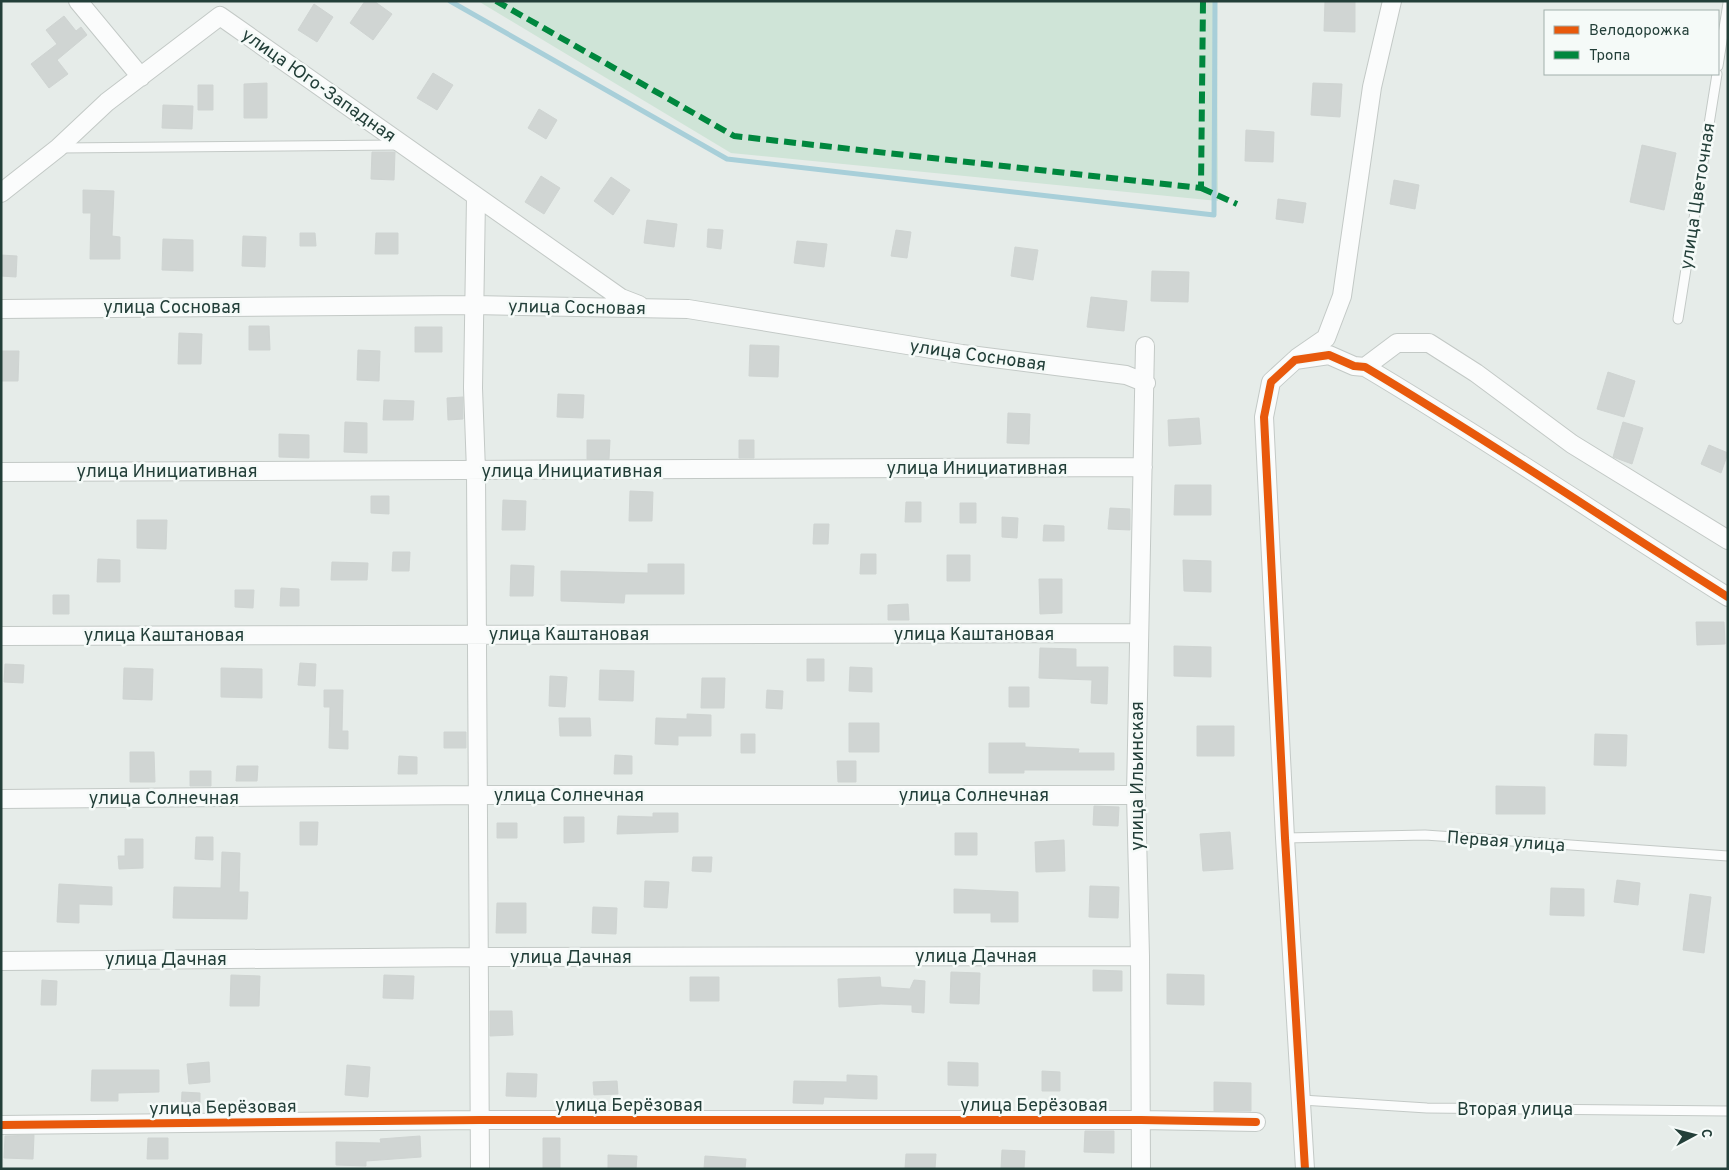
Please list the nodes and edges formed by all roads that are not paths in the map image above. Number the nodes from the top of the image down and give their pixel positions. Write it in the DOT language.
graph roads {
  1 [pos="78,1"];
  2 [pos="1392,1"];
  3 [pos="1728,3"];
  4 [pos="1719,60"];
  5 [pos="1717,75"];
  6 [pos="141,77"];
  7 [pos="402,144"];
  8 [pos="58,148"];
  9 [pos="1,193"];
  10 [pos="476,197"];
  11 [pos="474,305"];
  12 [pos="1,309"];
  13 [pos="652,309"];
  14 [pos="1678,318"];
  15 [pos="1145,346"];
  16 [pos="1295,360"];
  17 [pos="1365,368"];
  18 [pos="1146,383"];
  19 [pos="1143,467"];
  20 [pos="476,471"];
  21 [pos="1,472"];
  22 [pos="1728,540"];
  23 [pos="1728,597"];
  24 [pos="477,634"];
  25 [pos="1138,634"];
  26 [pos="1,636"];
  27 [pos="477,795"];
  28 [pos="1136,795"];
  29 [pos="1,799"];
  30 [pos="1285,838"];
  31 [pos="1728,856"];
  32 [pos="1140,956"];
  33 [pos="478,957"];
  34 [pos="1,961"];
  35 [pos="1302,1100"];
  36 [pos="1728,1111"];
  37 [pos="480,1120"];
  38 [pos="1141,1120"];
  39 [pos="1256,1122"];
  40 [pos="1,1125"];
  41 [pos="480,1169"];
  42 [pos="1141,1169"];
  43 [pos="1306,1169"];
  1 -- 6 [label="street"];
  2 -- 16 [label="street"];
  3 -- 4 [label="lane"];
  5 -- 14 [label="lane, улица Цветочная"];
  6 -- 7 [label="street, улица Юго-Западная"];
  6 -- 8 [label="street, улица Юго-Западная"];
  7 -- 8 [label="lane"];
  7 -- 10 [label="street, улица Юго-Западная"];
  8 -- 9 [label="street, улица Юго-Западная"];
  10 -- 11 [label="street"];
  10 -- 13 [label="street, улица Юго-Западная"];
  11 -- 12 [label="street, улица Сосновая"];
  11 -- 13 [label="street, улица Сосновая"];
  11 -- 20 [label="street"];
  13 -- 18 [label="street, улица Сосновая"];
  15 -- 18 [label="street, улица Ильинская"];
  16 -- 17 [label="street"];
  16 -- 30 [label="street"];
  17 -- 22 [label="street"];
  17 -- 23 [label="street"];
  18 -- 19 [label="street, улица Ильинская"];
  19 -- 20 [label="street, улица Инициативная"];
  19 -- 25 [label="street, улица Ильинская"];
  20 -- 21 [label="street, улица Инициативная"];
  20 -- 24 [label="street"];
  24 -- 25 [label="street, улица Каштановая"];
  24 -- 26 [label="street, улица Каштановая"];
  24 -- 27 [label="street"];
  25 -- 28 [label="street, улица Ильинская"];
  27 -- 28 [label="street, улица Солнечная"];
  27 -- 29 [label="street, улица Солнечная"];
  27 -- 33 [label="street"];
  28 -- 32 [label="street, улица Ильинская"];
  30 -- 31 [label="lane, Первая улица"];
  30 -- 35 [label="street"];
  32 -- 33 [label="street, улица Дачная"];
  32 -- 38 [label="street, улица Ильинская"];
  33 -- 34 [label="street, улица Дачная"];
  33 -- 37 [label="street"];
  35 -- 36 [label="lane, Вторая улица"];
  35 -- 43 [label="street"];
  37 -- 38 [label="street, улица Берёзовая"];
  37 -- 40 [label="street, улица Берёзовая"];
  37 -- 41 [label="street"];
  38 -- 39 [label="street, улица Берёзовая"];
  38 -- 42 [label="street, улица Ильинская"];
}
